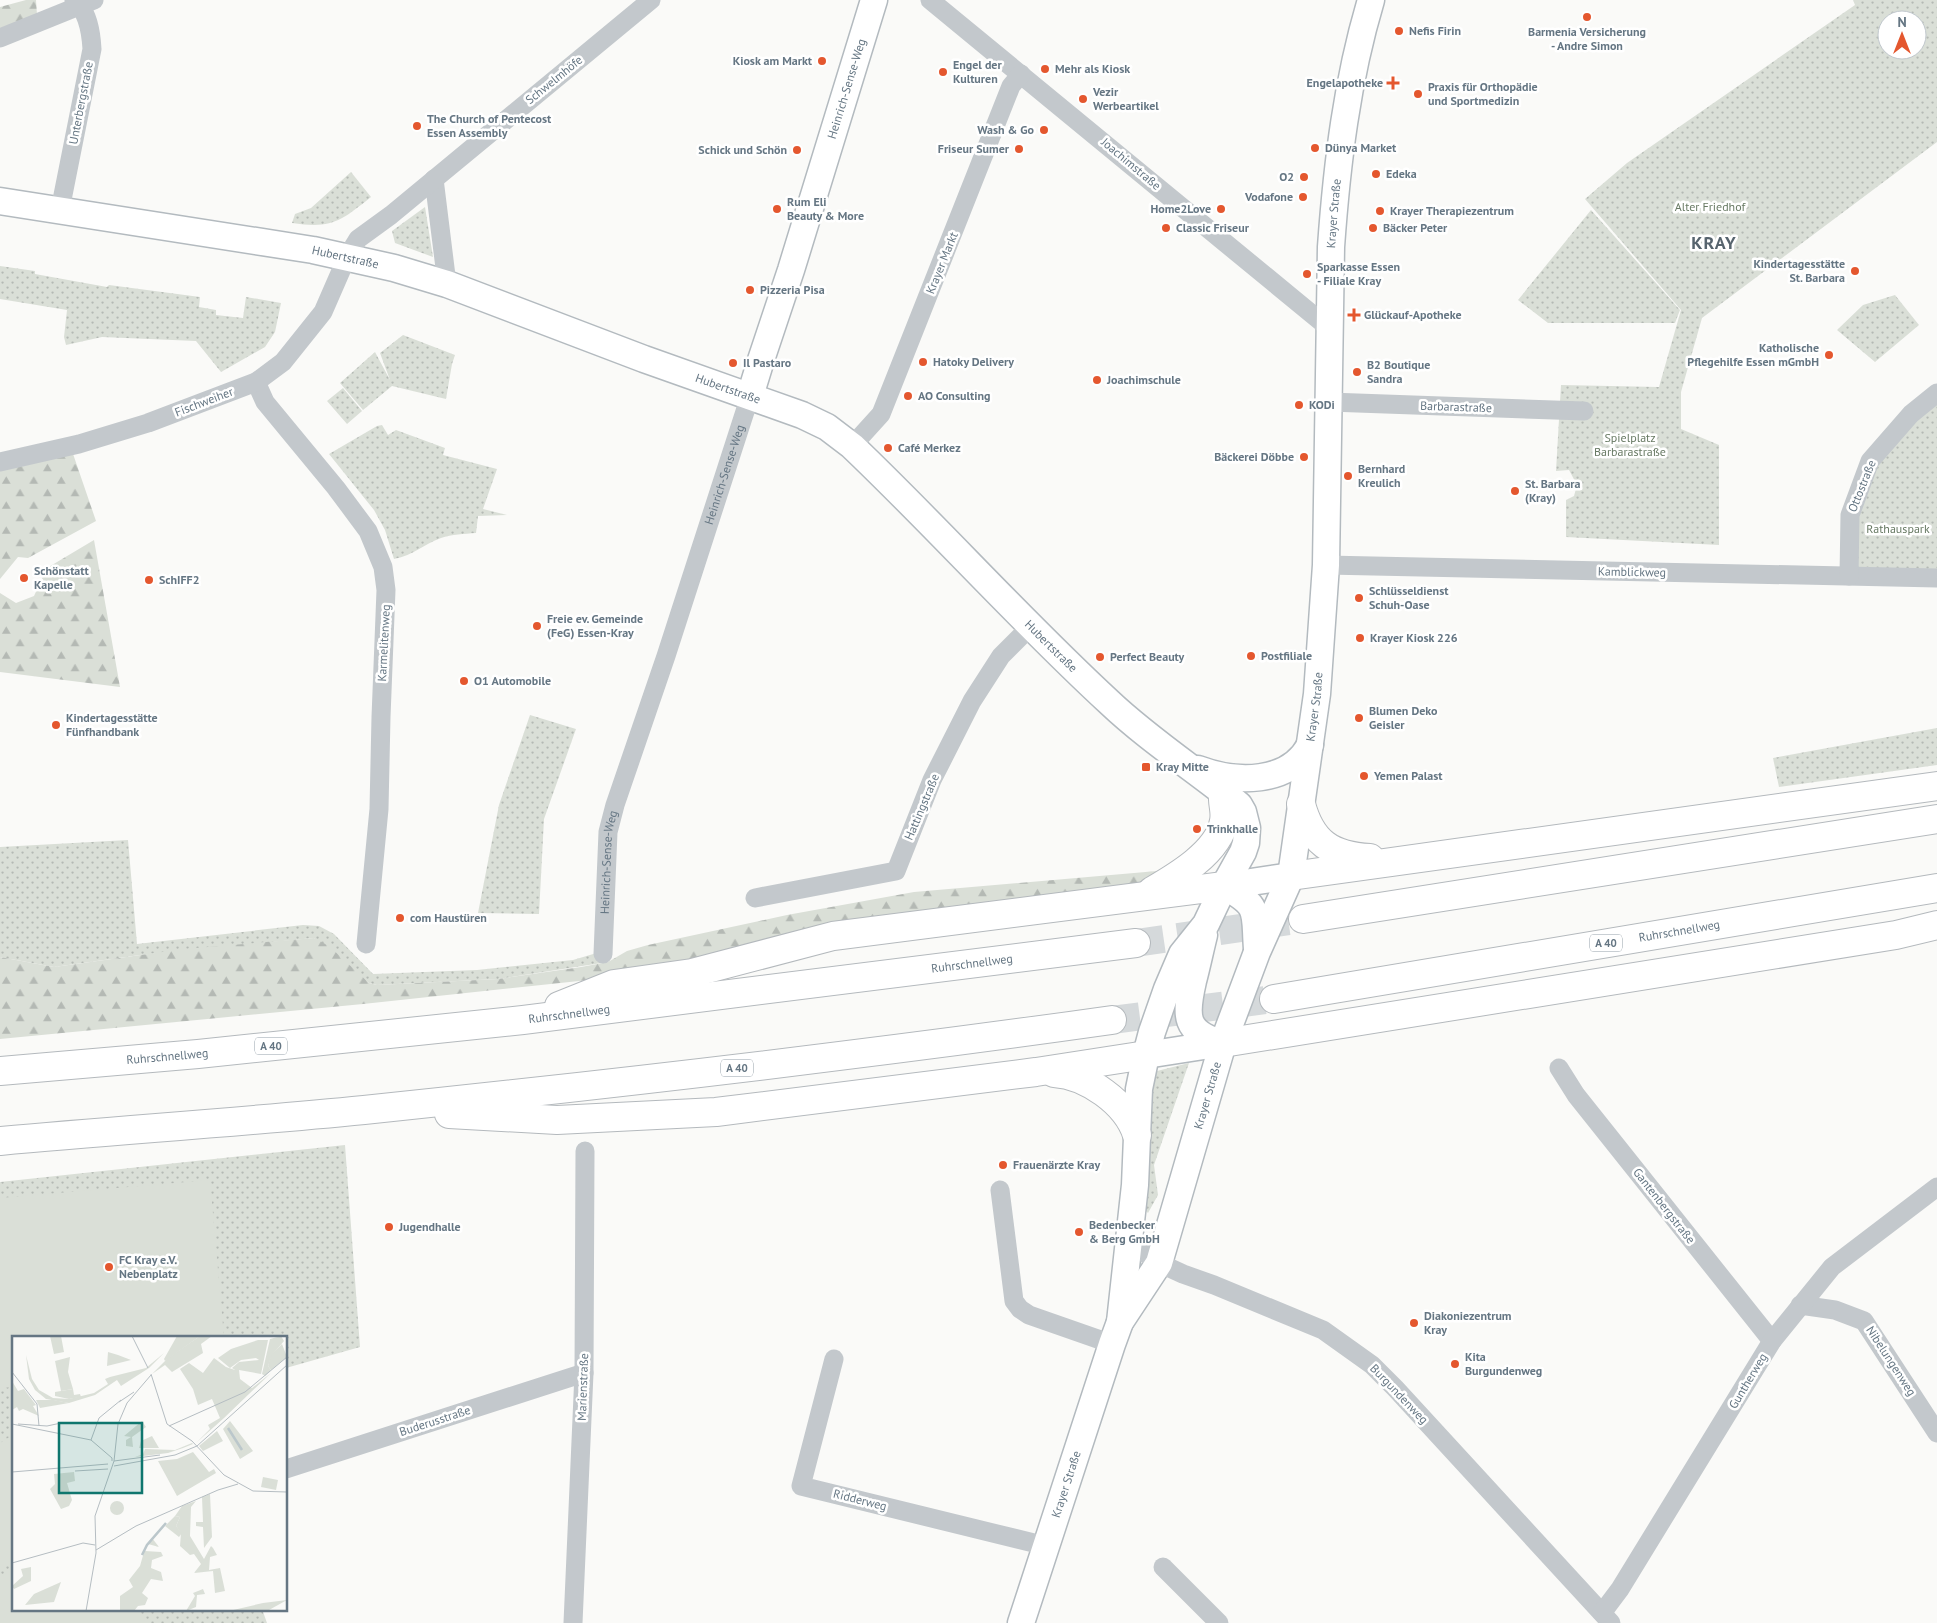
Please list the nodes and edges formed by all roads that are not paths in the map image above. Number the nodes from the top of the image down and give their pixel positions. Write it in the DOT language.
graph roads {
  1 [pos="651,0"];
  2 [pos="874,0"];
  3 [pos="930,0"];
  4 [pos="1371,0"];
  5 [pos="83,2"];
  6 [pos="0,38"];
  7 [pos="1021,74"];
  8 [pos="434,179"];
  9 [pos="0,200"];
  10 [pos="60,210"];
  11 [pos="347,257"];
  12 [pos="447,284"];
  13 [pos="1330,329"];
  14 [pos="256,382"];
  15 [pos="1937,393"];
  16 [pos="750,396"];
  17 [pos="1329,402"];
  18 [pos="1584,411"];
  19 [pos="852,446"];
  20 [pos="0,462"];
  21 [pos="1326,565"];
  22 [pos="1849,576"];
  23 [pos="1937,578"];
  24 [pos="1030,627"];
  25 [pos="1310,745"];
  26 [pos="1183,763"];
  27 [pos="1937,786"];
  28 [pos="1223,794"];
  29 [pos="1301,804"];
  30 [pos="1937,819"];
  31 [pos="1414,859"];
  32 [pos="1291,876"];
  33 [pos="1224,886"];
  34 [pos="1937,888"];
  35 [pos="755,898"];
  36 [pos="1138,898"];
  37 [pos="1303,919"];
  38 [pos="1206,924"];
  39 [pos="1937,925"];
  40 [pos="1136,943"];
  41 [pos="366,944"];
  42 [pos="1257,952"];
  43 [pos="602,954"];
  44 [pos="1274,999"];
  45 [pos="523,1020"];
  46 [pos="1112,1020"];
  47 [pos="1223,1043"];
  48 [pos="1146,1055"];
  49 [pos="1559,1068"];
  50 [pos="0,1071"];
  51 [pos="1036,1072"];
  52 [pos="361,1110"];
  53 [pos="1137,1134"];
  54 [pos="0,1141"];
  55 [pos="585,1151"];
  56 [pos="1937,1187"];
  57 [pos="1000,1190"];
  58 [pos="1129,1242"];
  59 [pos="1158,1262"];
  60 [pos="1800,1305"];
  61 [pos="1116,1333"];
  62 [pos="1772,1341"];
  63 [pos="834,1359"];
  64 [pos="584,1373"];
  65 [pos="1937,1432"];
  66 [pos="288,1468"];
  67 [pos="1046,1546"];
  68 [pos="1164,1567"];
  69 [pos="1606,1618"];
  70 [pos="573,1623"];
  71 [pos="1020,1623"];
  72 [pos="1219,1623"];
  1 -- 8 [label="street, Schwelmhöfe"];
  2 -- 16 [label="main road, Heinrich-Sense-Weg"];
  3 -- 7 [label="street, Joachimstraße"];
  4 -- 13 [label="main road, Krayer Straße"];
  5 -- 6 [label="street"];
  5 -- 10 [label="street, Unterbergstraße"];
  7 -- 13 [label="street, Joachimstraße"];
  7 -- 19 [label="street, Krayer Markt"];
  8 -- 11 [label="street, Schwelmhöfe"];
  8 -- 12 [label="street"];
  9 -- 10 [label="main road, Hubertstraße"];
  10 -- 11 [label="main road, Hubertstraße"];
  11 -- 12 [label="main road, Hubertstraße"];
  11 -- 14 [label="street, Fischweiher"];
  12 -- 16 [label="main road, Hubertstraße"];
  13 -- 17 [label="main road, Krayer Straße"];
  14 -- 20 [label="street, Fischweiher"];
  14 -- 41 [label="street, Karmelitenweg"];
  15 -- 22 [label="street, Ottostraße"];
  16 -- 19 [label="main road, Hubertstraße"];
  16 -- 43 [label="street, Heinrich-Sense-Weg"];
  17 -- 18 [label="street, Barbarastraße"];
  17 -- 21 [label="main road, Krayer Straße"];
  19 -- 24 [label="main road, Hubertstraße"];
  21 -- 22 [label="street, Kamblickweg"];
  21 -- 25 [label="main road, Krayer Straße"];
  22 -- 23 [label="street, Kamblickweg"];
  24 -- 26 [label="main road, Hubertstraße"];
  24 -- 35 [label="street, Hattingstraße"];
  25 -- 26 [label="main road"];
  25 -- 29 [label="main road, Krayer Straße"];
  26 -- 28 [label="main road, Hubertstraße"];
  27 -- 31 [label="highway"];
  28 -- 33 [label="main road, Hubertstraße"];
  28 -- 36 [label="highway"];
  29 -- 31 [label="highway"];
  29 -- 32 [label="main road, Krayer Straße"];
  30 -- 37 [label="highway"];
  31 -- 32 [label="highway"];
  32 -- 33 [label="main road"];
  32 -- 42 [label="main road, Krayer Straße"];
  33 -- 36 [label="highway"];
  33 -- 38 [label="main road, Krayer Straße"];
  33 -- 42 [label="main road"];
  34 -- 44 [label="highway, Ruhrschnellweg / A 40"];
  36 -- 45 [label="highway"];
  38 -- 47 [label="main road"];
  38 -- 48 [label="main road, Krayer Straße"];
  39 -- 47 [label="highway"];
  40 -- 45 [label="highway, Ruhrschnellweg / A 40"];
  42 -- 47 [label="main road, Krayer Straße"];
  45 -- 50 [label="highway, Ruhrschnellweg / A 40"];
  46 -- 52 [label="highway, A 40"];
  47 -- 48 [label="main road"];
  47 -- 59 [label="main road, Krayer Straße"];
  48 -- 51 [label="highway"];
  48 -- 53 [label="main road, Krayer Straße"];
  49 -- 62 [label="street, Gantenbergstraße"];
  51 -- 52 [label="highway"];
  51 -- 53 [label="highway"];
  52 -- 54 [label="highway, A 40"];
  53 -- 58 [label="main road, Krayer Straße"];
  55 -- 64 [label="street, Marienstraße"];
  56 -- 60 [label="street, Guntherweg"];
  57 -- 61 [label="street"];
  58 -- 59 [label="street, Burgundenweg"];
  58 -- 61 [label="main road, Krayer Straße"];
  59 -- 61 [label="main road, Krayer Straße"];
  59 -- 69 [label="street, Burgundenweg"];
  60 -- 62 [label="street, Guntherweg"];
  60 -- 65 [label="street, Nibelungenweg"];
  61 -- 67 [label="main road, Krayer Straße"];
  62 -- 69 [label="street, Guntherweg"];
  63 -- 67 [label="street, Ridderweg"];
  64 -- 66 [label="street, Buderusstraße"];
  64 -- 70 [label="street, Marienstraße"];
  67 -- 71 [label="main road, Krayer Straße"];
  68 -- 72 [label="street"];
}
